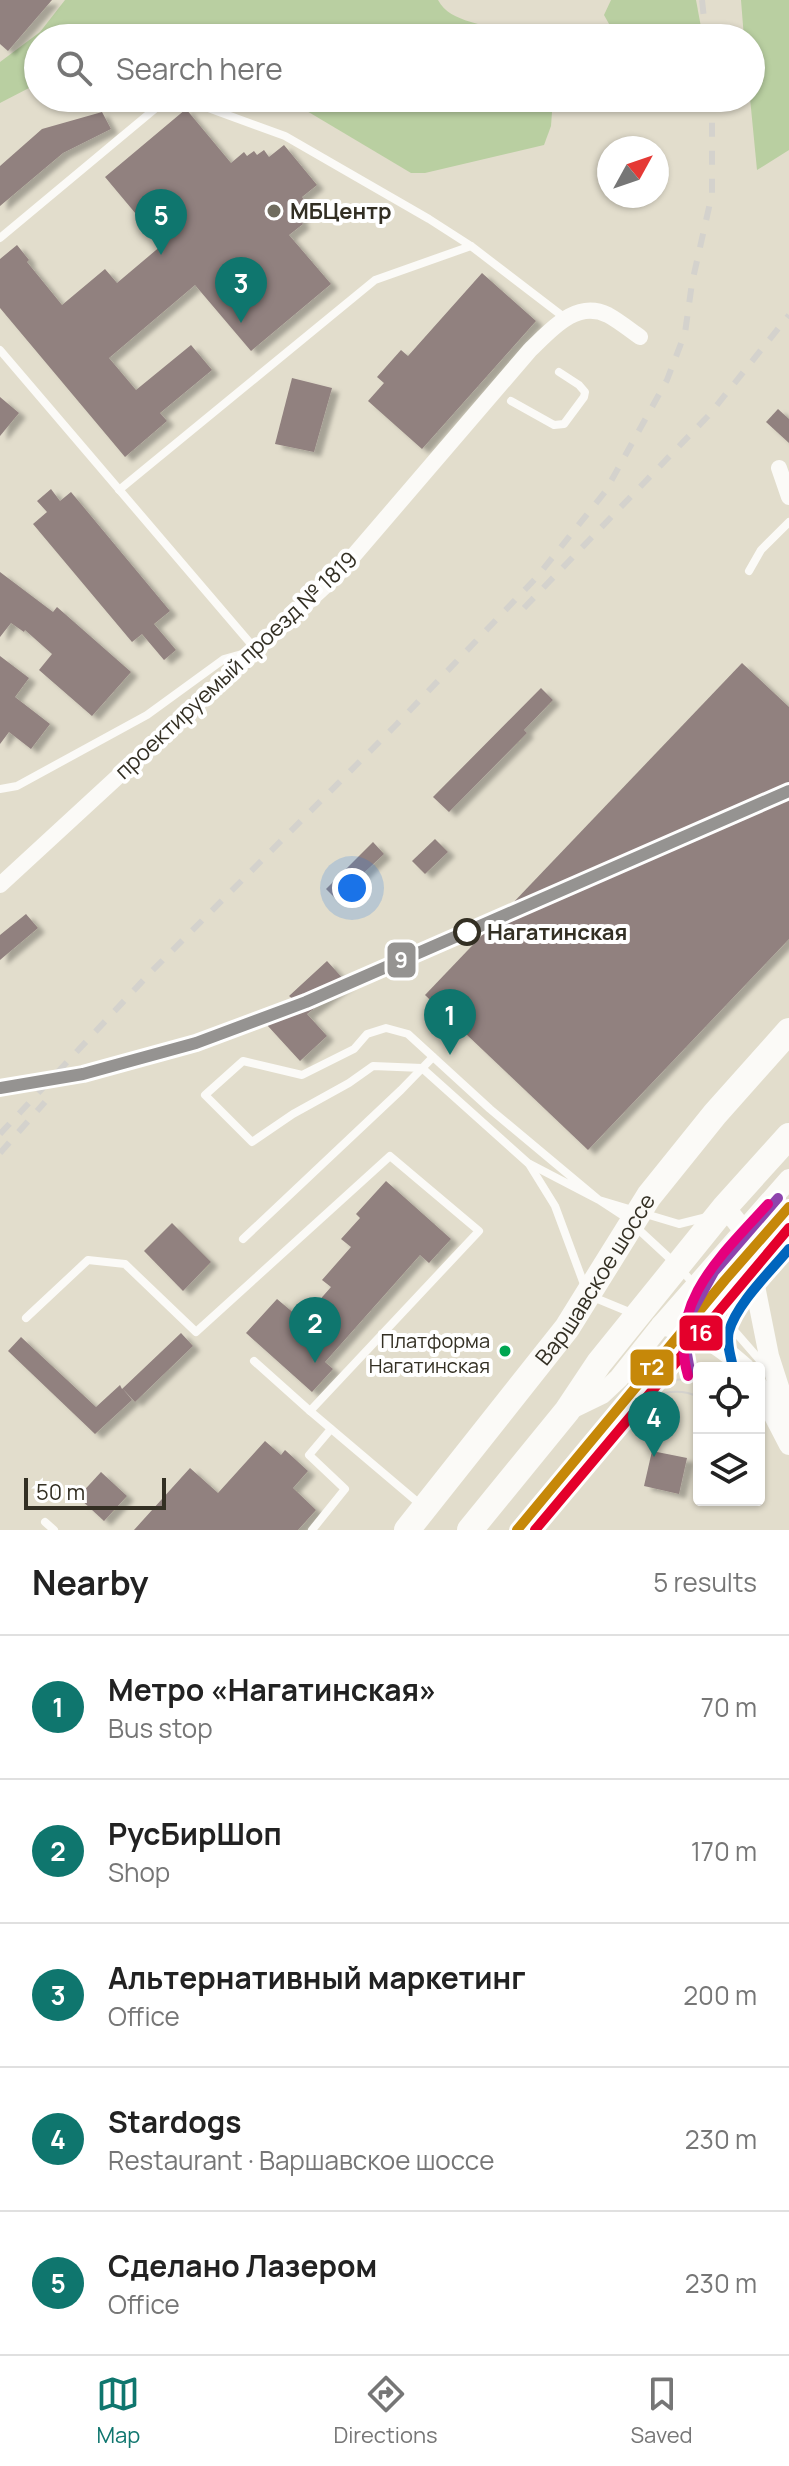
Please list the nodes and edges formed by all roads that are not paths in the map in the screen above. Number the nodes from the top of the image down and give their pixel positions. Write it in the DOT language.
graph roads {
  1 [pos="151,112"];
  2 [pos="219,112"];
  3 [pos="0,238"];
  4 [pos="471,246"];
  5 [pos="565,318"];
  6 [pos="640,337"];
  7 [pos="0,350"];
  8 [pos="559,372"];
  9 [pos="511,401"];
  10 [pos="779,468"];
  11 [pos="119,490"];
  12 [pos="789,497"];
  13 [pos="789,522"];
  14 [pos="749,571"];
  15 [pos="256,650"];
  16 [pos="0,789"];
  17 [pos="0,885"];
  18 [pos="789,1031"];
  19 [pos="433,1057"];
  20 [pos="422,1068"];
  21 [pos="789,1136"];
  22 [pos="528,1163"];
  23 [pos="789,1179"];
  24 [pos="599,1200"];
  25 [pos="725,1207"];
  26 [pos="636,1218"];
  27 [pos="744,1231"];
  28 [pos="243,1239"];
  29 [pos="678,1266"];
  30 [pos="696,1286"];
  31 [pos="588,1295"];
  32 [pos="26,1318"];
  33 [pos="649,1320"];
  34 [pos="254,1361"];
  35 [pos="738,1362"];
  36 [pos="779,1397"];
  37 [pos="310,1411"];
  38 [pos="331,1429"];
  39 [pos="789,1445"];
  40 [pos="425,1508"];
  41 [pos="45,1522"];
  42 [pos="54,1530"];
  43 [pos="312,1530"];
  44 [pos="407,1530"];
  45 [pos="470,1530"];
  1 -- 3 [label="lane"];
  2 -- 4 [label="lane"];
  4 -- 5 [label="lane"];
  4 -- 11 [label="lane"];
  5 -- 6 [label="street"];
  5 -- 15 [label="street, проектируемый проезд № 1819"];
  7 -- 11 [label="lane"];
  8 -- 9 [label="lane"];
  10 -- 12 [label="street"];
  11 -- 15 [label="lane"];
  13 -- 14 [label="lane"];
  15 -- 16 [label="lane"];
  15 -- 17 [label="street, проектируемый проезд № 1819"];
  18 -- 26 [label="main road, Варшавское шоссе"];
  19 -- 20 [label="lane"];
  19 -- 20 [label="lane"];
  19 -- 24 [label="lane"];
  20 -- 22 [label="lane"];
  20 -- 28 [label="lane"];
  21 -- 25 [label="main road"];
  22 -- 24 [label="lane"];
  22 -- 31 [label="lane"];
  23 -- 27 [label="street"];
  24 -- 26 [label="lane"];
  25 -- 26 [label="lane"];
  25 -- 27 [label="street"];
  25 -- 29 [label="main road"];
  26 -- 29 [label="lane"];
  26 -- 31 [label="main road, Варшавское шоссе"];
  27 -- 30 [label="street"];
  27 -- 36 [label="street"];
  29 -- 30 [label="lane"];
  29 -- 33 [label="main road"];
  30 -- 33 [label="street"];
  30 -- 36 [label="lane"];
  31 -- 33 [label="lane"];
  31 -- 40 [label="main road, Варшавское шоссе"];
  32 -- 37 [label="lane"];
  33 -- 35 [label="street"];
  33 -- 45 [label="main road"];
  34 -- 37 [label="lane"];
  36 -- 39 [label="street"];
  37 -- 38 [label="lane"];
  38 -- 40 [label="lane"];
  38 -- 43 [label="lane"];
  40 -- 44 [label="main road, Варшавское шоссе"];
  41 -- 42 [label="lane"];
}
